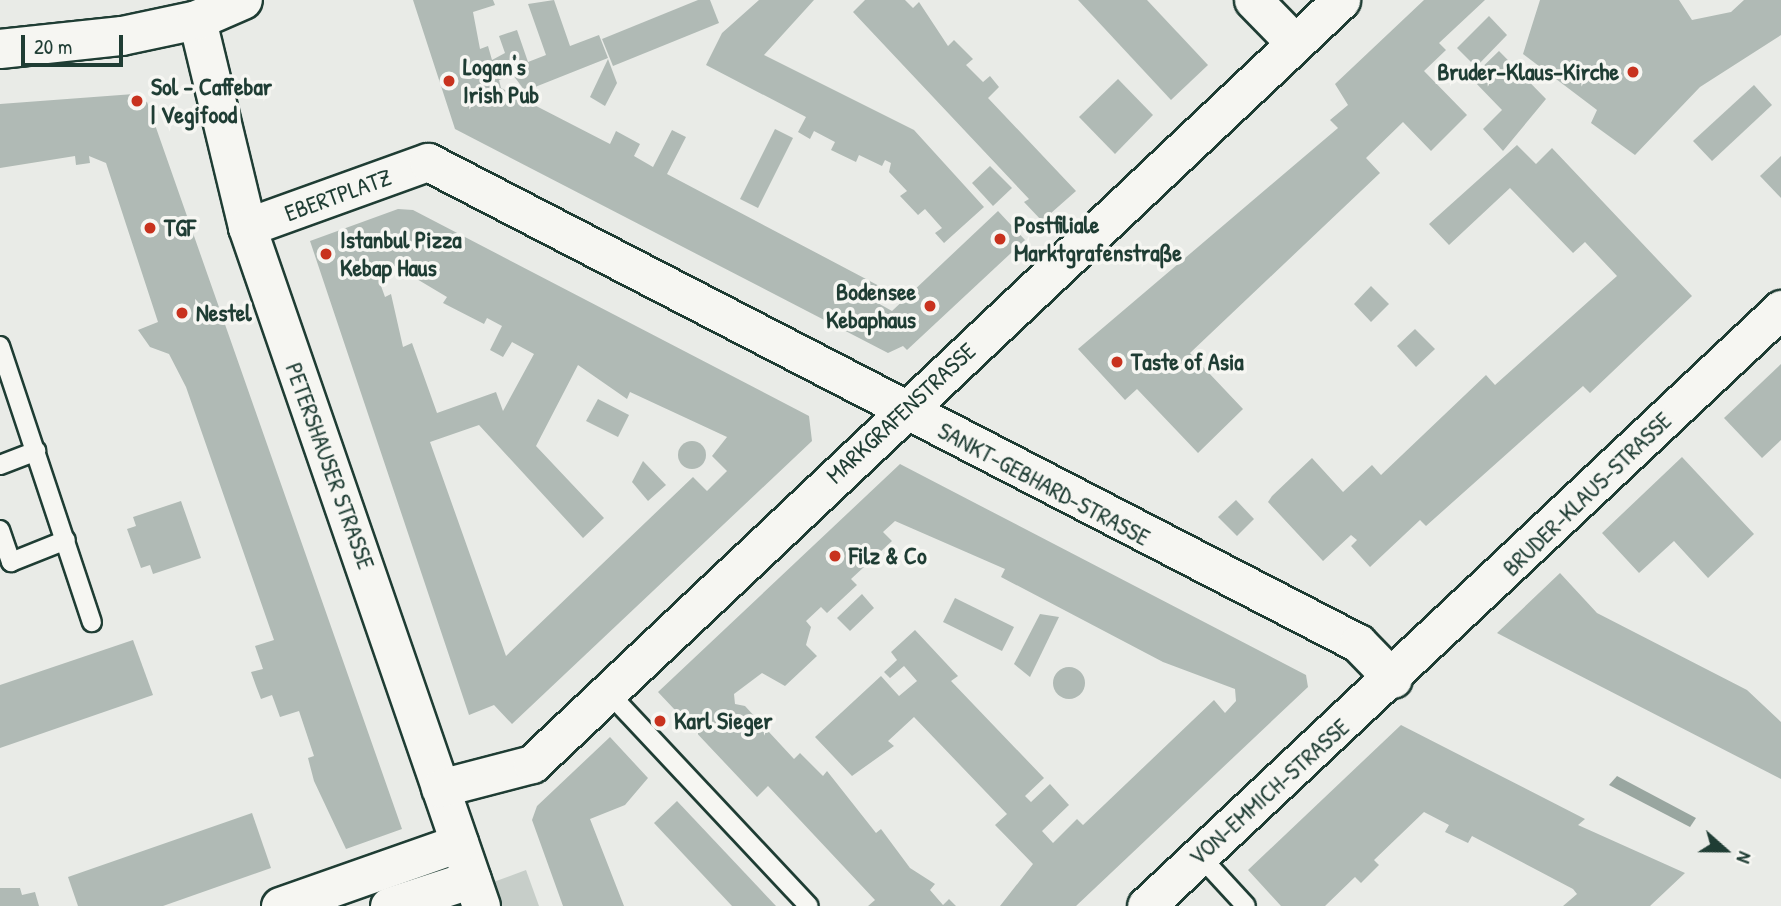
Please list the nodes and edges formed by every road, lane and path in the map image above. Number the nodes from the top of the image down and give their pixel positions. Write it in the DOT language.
graph roads {
  1 [pos="243,0"];
  2 [pos="1253,0"];
  3 [pos="1341,0"];
  4 [pos="197,20"];
  5 [pos="1295,43"];
  6 [pos="0,49"];
  7 [pos="428,162"];
  8 [pos="247,227"];
  9 [pos="1781,309"];
  10 [pos="0,345"];
  11 [pos="905,411"];
  12 [pos="36,451"];
  13 [pos="0,465"];
  14 [pos="0,530"];
  15 [pos="66,540"];
  16 [pos="92,622"];
  17 [pos="1393,679"];
  18 [pos="606,690"];
  19 [pos="440,788"];
  20 [pos="459,843"];
  21 [pos="1199,855"];
  22 [pos="476,893"];
  23 [pos="280,906"];
  24 [pos="390,906"];
  25 [pos="808,906"];
  26 [pos="1146,906"];
  27 [pos="1246,906"];
  1 -- 4 [label="main road"];
  2 -- 5 [label="street"];
  3 -- 5 [label="street, MARKGRAFENSTRASSE"];
  4 -- 6 [label="main road"];
  4 -- 8 [label="street, PETERSHAUSER STRASSE"];
  5 -- 11 [label="street, MARKGRAFENSTRASSE"];
  7 -- 8 [label="street, EBERTPLATZ"];
  7 -- 11 [label="street, SANKT-GEBHARD-STRASSE"];
  8 -- 19 [label="street, PETERSHAUSER STRASSE"];
  9 -- 17 [label="street, BRUDER-KLAUS-STRASSE"];
  10 -- 12 [label="lane"];
  11 -- 17 [label="street, SANKT-GEBHARD-STRASSE"];
  11 -- 18 [label="street, MARKGRAFENSTRASSE"];
  12 -- 13 [label="lane"];
  12 -- 15 [label="lane"];
  14 -- 15 [label="lane"];
  15 -- 16 [label="lane"];
  17 -- 21 [label="street, VON-EMMICH-STRASSE"];
  18 -- 19 [label="street, MARKGRAFENSTRASSE"];
  18 -- 25 [label="lane"];
  19 -- 20 [label="street, PETERSHAUSER STRASSE"];
  20 -- 22 [label="street, PETERSHAUSER STRASSE"];
  20 -- 23 [label="street"];
  21 -- 26 [label="street, VON-EMMICH-STRASSE"];
  21 -- 27 [label="lane"];
  22 -- 24 [label="street"];
}
